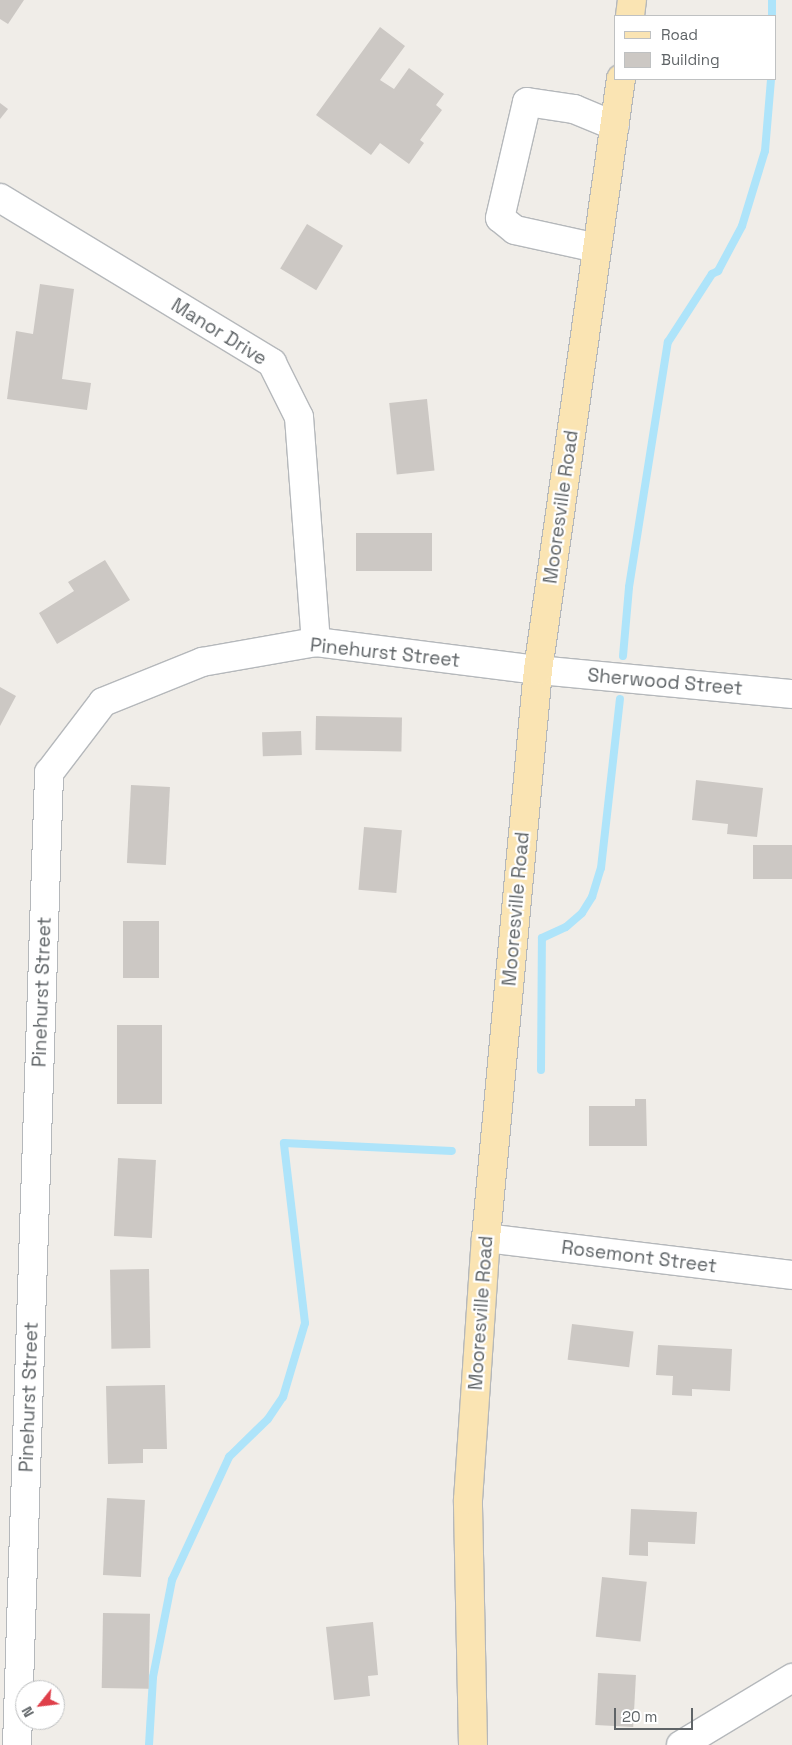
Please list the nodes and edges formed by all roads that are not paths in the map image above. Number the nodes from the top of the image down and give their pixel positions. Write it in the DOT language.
graph roads {
  1 [pos="632,0"];
  2 [pos="630,15"];
  3 [pos="621,80"];
  4 [pos="614,126"];
  5 [pos="0,198"];
  6 [pos="597,248"];
  7 [pos="316,642"];
  8 [pos="538,670"];
  9 [pos="792,694"];
  10 [pos="486,1238"];
  11 [pos="792,1275"];
  12 [pos="792,1678"];
  13 [pos="705,1738"];
  14 [pos="17,1745"];
  15 [pos="473,1745"];
  16 [pos="680,1745"];
  1 -- 2 [label="main road"];
  3 -- 4 [label="main road, Mooresville Road"];
  4 -- 6 [label="main road, Mooresville Road"];
  4 -- 6 [label="street"];
  5 -- 7 [label="street, Manor Drive"];
  6 -- 8 [label="main road, Mooresville Road"];
  7 -- 8 [label="street, Pinehurst Street"];
  7 -- 14 [label="street, Pinehurst Street"];
  8 -- 9 [label="street, Sherwood Street"];
  8 -- 10 [label="main road, Mooresville Road"];
  10 -- 11 [label="street, Rosemont Street"];
  10 -- 15 [label="main road, Mooresville Road"];
  12 -- 13 [label="street"];
  13 -- 16 [label="street"];
}
